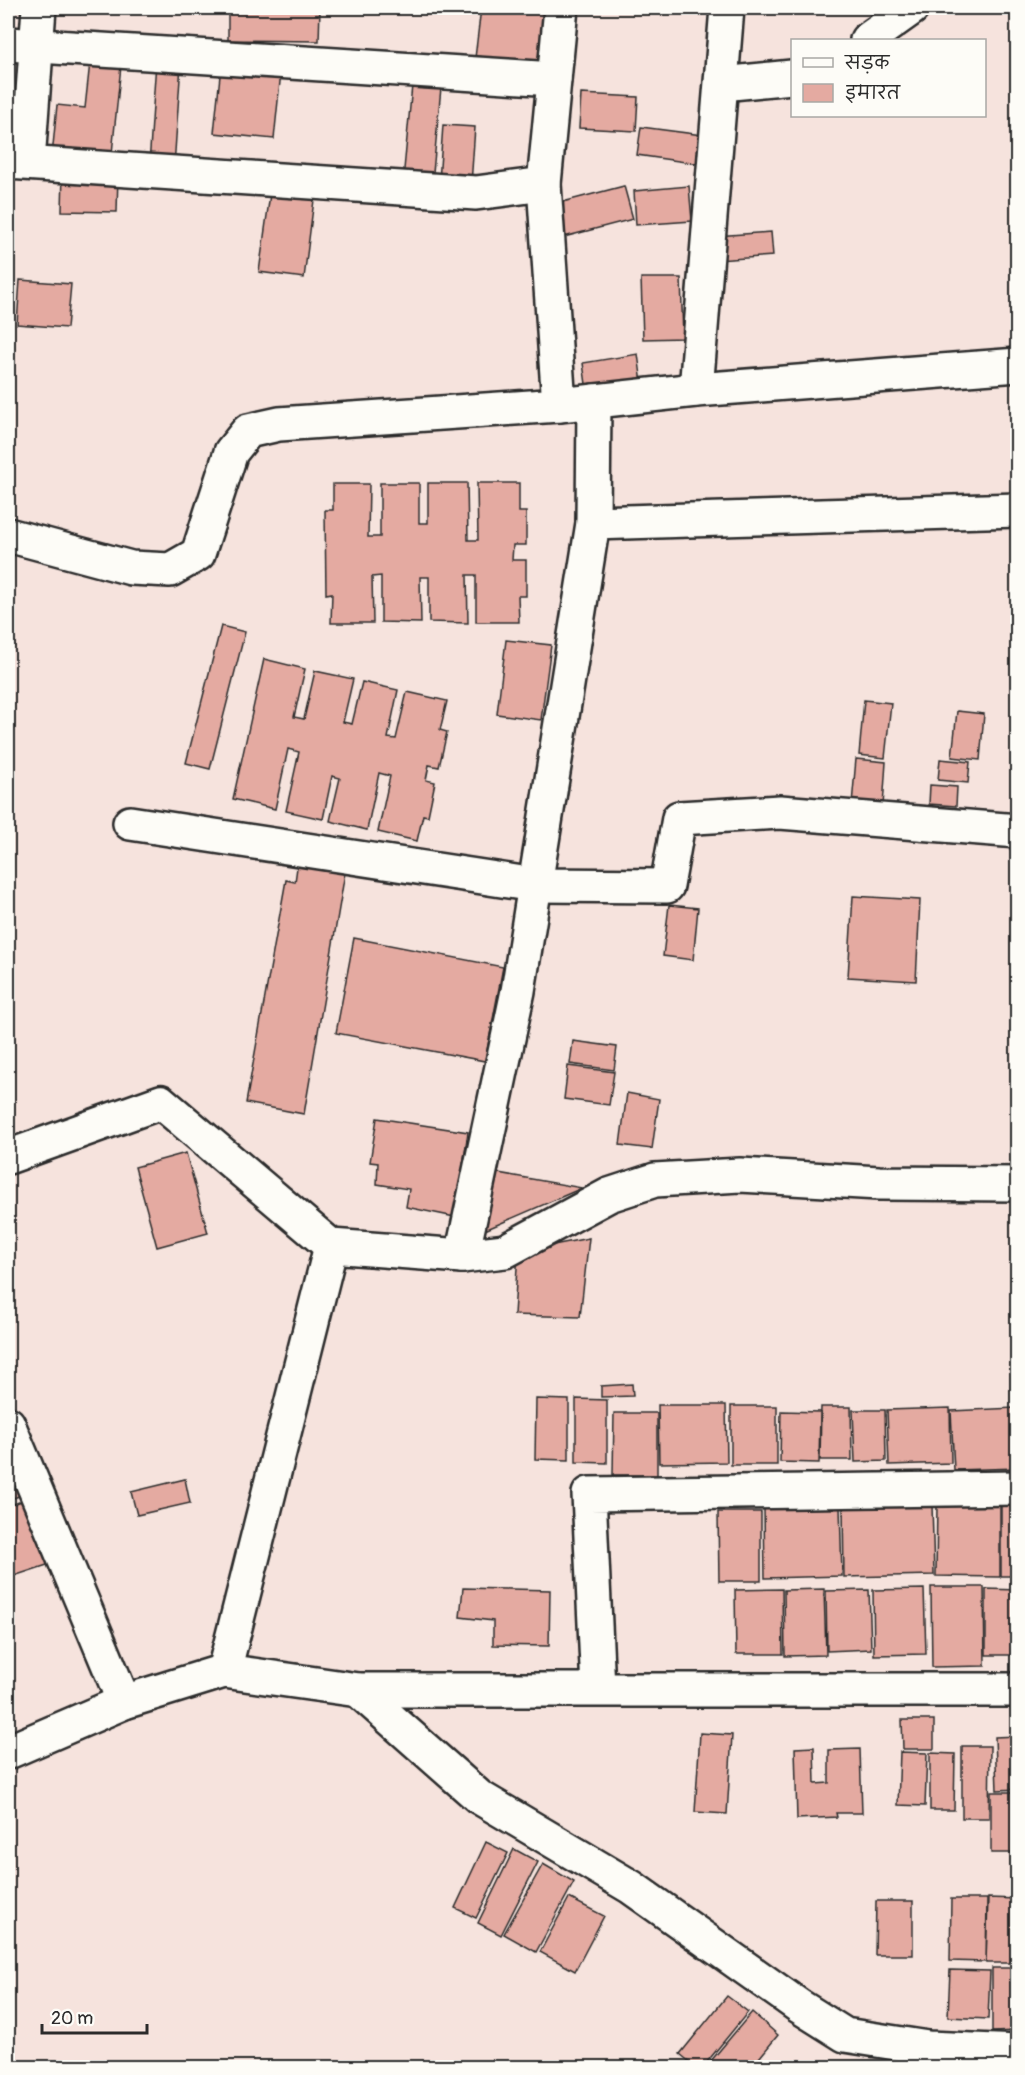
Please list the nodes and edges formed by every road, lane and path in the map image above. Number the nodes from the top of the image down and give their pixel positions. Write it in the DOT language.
graph roads {
  1 [pos="39,8"];
  2 [pos="561,8"];
  3 [pos="727,8"];
  4 [pos="912,8"];
  5 [pos="868,39"];
  6 [pos="22,45"];
  7 [pos="791,77"];
  8 [pos="554,79"];
  9 [pos="722,84"];
  10 [pos="18,162"];
  11 [pos="544,184"];
  12 [pos="1017,365"];
  13 [pos="696,390"];
  14 [pos="594,401"];
  15 [pos="559,405"];
  16 [pos="1017,510"];
  17 [pos="593,523"];
  18 [pos="8,535"];
  19 [pos="130,823"];
  20 [pos="1017,831"];
  21 [pos="535,885"];
  22 [pos="8,1157"];
  23 [pos="1017,1184"];
  24 [pos="331,1246"];
  25 [pos="462,1256"];
  26 [pos="8,1424"];
  27 [pos="1017,1488"];
  28 [pos="224,1671"];
  29 [pos="598,1689"];
  30 [pos="358,1690"];
  31 [pos="1017,1690"];
  32 [pos="124,1702"];
  33 [pos="8,1752"];
  34 [pos="1017,2052"];
  1 -- 6 [label="street"];
  2 -- 8 [label="street"];
  3 -- 9 [label="street"];
  4 -- 5 [label="street"];
  6 -- 8 [label="street"];
  6 -- 10 [label="street"];
  7 -- 9 [label="street"];
  8 -- 11 [label="street"];
  9 -- 13 [label="street"];
  10 -- 11 [label="street"];
  11 -- 15 [label="street"];
  12 -- 13 [label="street"];
  13 -- 14 [label="street"];
  14 -- 15 [label="street"];
  14 -- 17 [label="street"];
  15 -- 18 [label="street"];
  16 -- 17 [label="street"];
  17 -- 21 [label="street"];
  19 -- 21 [label="street"];
  20 -- 21 [label="street"];
  21 -- 25 [label="street"];
  22 -- 24 [label="street"];
  23 -- 25 [label="street"];
  24 -- 25 [label="street"];
  24 -- 28 [label="street"];
  26 -- 32 [label="street"];
  27 -- 29 [label="street"];
  28 -- 30 [label="street"];
  28 -- 32 [label="street"];
  29 -- 30 [label="street"];
  29 -- 31 [label="street"];
  30 -- 34 [label="street"];
  32 -- 33 [label="street"];
}
